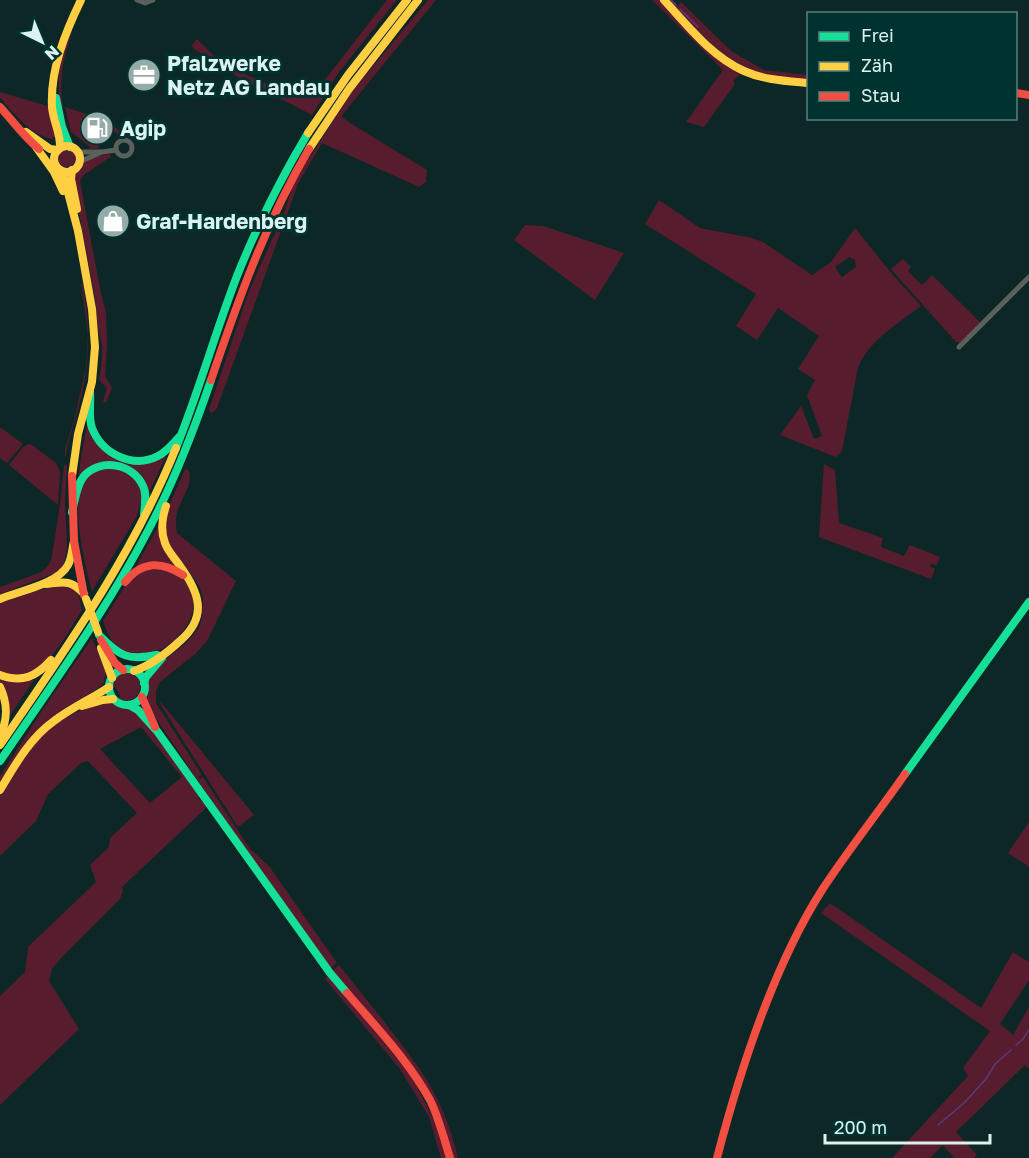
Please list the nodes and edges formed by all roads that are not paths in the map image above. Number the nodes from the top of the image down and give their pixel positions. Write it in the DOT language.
graph roads {
  1 [pos="81,0"];
  2 [pos="137,0"];
  3 [pos="153,0"];
  4 [pos="407,0"];
  5 [pos="418,0"];
  6 [pos="664,0"];
  7 [pos="807,83"];
  8 [pos="54,90"];
  9 [pos="0,107"];
  10 [pos="17,125"];
  11 [pos="36,147"];
  12 [pos="59,149"];
  13 [pos="74,149"];
  14 [pos="116,150"];
  15 [pos="102,152"];
  16 [pos="54,161"];
  17 [pos="79,162"];
  18 [pos="60,170"];
  19 [pos="72,170"];
  20 [pos="78,231"];
  21 [pos="1029,277"];
  22 [pos="959,347"];
  23 [pos="90,391"];
  24 [pos="182,433"];
  25 [pos="172,483"];
  26 [pos="72,512"];
  27 [pos="143,523"];
  28 [pos="74,542"];
  29 [pos="188,578"];
  30 [pos="40,584"];
  31 [pos="85,597"];
  32 [pos="0,599"];
  33 [pos="107,601"];
  34 [pos="1029,602"];
  35 [pos="98,634"];
  36 [pos="68,644"];
  37 [pos="165,653"];
  38 [pos="123,670"];
  39 [pos="134,671"];
  40 [pos="0,675"];
  41 [pos="112,678"];
  42 [pos="144,682"];
  43 [pos="0,687"];
  44 [pos="109,687"];
  45 [pos="142,697"];
  46 [pos="113,699"];
  47 [pos="129,705"];
  48 [pos="74,708"];
  49 [pos="157,731"];
  50 [pos="0,736"];
  51 [pos="0,745"];
  52 [pos="0,761"];
  53 [pos="0,790"];
  54 [pos="450,1158"];
  55 [pos="717,1158"];
  1 -- 8 [label="main road"];
  2 -- 3 [label="street"];
  4 -- 24 [label="main road"];
  5 -- 25 [label="main road"];
  6 -- 7 [label="main road"];
  8 -- 12 [label="main road"];
  8 -- 13 [label="main road"];
  9 -- 10 [label="main road"];
  10 -- 11 [label="main road"];
  10 -- 12 [label="main road"];
  11 -- 16 [label="main road"];
  11 -- 20 [label="main road"];
  12 -- 13 [label="main road"];
  12 -- 16 [label="main road"];
  13 -- 15 [label="street"];
  13 -- 17 [label="main road"];
  14 -- 15 [label="street"];
  15 -- 17 [label="street"];
  16 -- 18 [label="main road"];
  17 -- 19 [label="main road"];
  18 -- 19 [label="main road"];
  18 -- 20 [label="main road"];
  19 -- 20 [label="main road"];
  20 -- 23 [label="main road"];
  21 -- 22 [label="street"];
  23 -- 24 [label="main road"];
  23 -- 26 [label="main road"];
  24 -- 27 [label="main road"];
  25 -- 29 [label="main road"];
  25 -- 33 [label="main road"];
  26 -- 27 [label="main road"];
  26 -- 28 [label="main road"];
  27 -- 36 [label="main road"];
  28 -- 30 [label="main road"];
  28 -- 31 [label="main road"];
  29 -- 33 [label="main road"];
  29 -- 37 [label="main road"];
  30 -- 31 [label="main road"];
  30 -- 32 [label="main road"];
  31 -- 35 [label="main road, bridge"];
  33 -- 52 [label="main road"];
  34 -- 55 [label="main road"];
  35 -- 37 [label="main road"];
  35 -- 38 [label="main road"];
  35 -- 41 [label="main road"];
  36 -- 40 [label="main road"];
  36 -- 51 [label="main road"];
  37 -- 39 [label="main road"];
  37 -- 42 [label="main road"];
  38 -- 39 [label="main road"];
  38 -- 41 [label="main road"];
  39 -- 42 [label="main road"];
  41 -- 44 [label="main road"];
  42 -- 45 [label="main road"];
  43 -- 50 [label="main road"];
  44 -- 46 [label="main road"];
  44 -- 48 [label="main road"];
  45 -- 47 [label="main road"];
  45 -- 49 [label="main road"];
  46 -- 47 [label="main road"];
  46 -- 48 [label="main road"];
  47 -- 49 [label="main road"];
  48 -- 53 [label="main road"];
  49 -- 54 [label="main road"];
}
